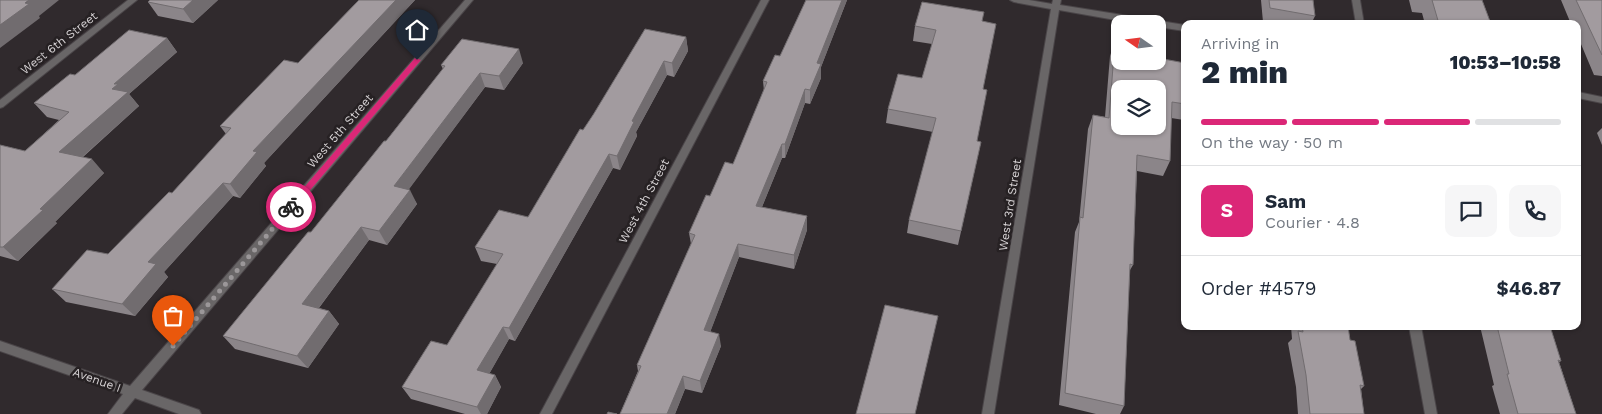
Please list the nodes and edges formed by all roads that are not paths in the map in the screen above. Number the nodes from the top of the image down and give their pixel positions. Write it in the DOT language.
graph roads {
  1 [pos="133,0"];
  2 [pos="468,0"];
  3 [pos="765,0"];
  4 [pos="1014,0"];
  5 [pos="1356,0"];
  6 [pos="1056,4"];
  7 [pos="1111,15"];
  8 [pos="1359,20"];
  9 [pos="1166,25"];
  10 [pos="1181,27"];
  11 [pos="1581,96"];
  12 [pos="1602,100"];
  13 [pos="0,105"];
  14 [pos="1416,330"];
  15 [pos="0,346"];
  16 [pos="132,393"];
  17 [pos="114,414"];
  18 [pos="195,414"];
  19 [pos="546,414"];
  20 [pos="988,414"];
  21 [pos="1431,414"];
  1 -- 13 [label="street, West 6th Street"];
  2 -- 16 [label="street, West 5th Street"];
  3 -- 19 [label="street, West 4th Street"];
  4 -- 6 [label="street"];
  5 -- 8 [label="street"];
  6 -- 7 [label="street"];
  6 -- 20 [label="street, West 3rd Street"];
  9 -- 10 [label="street"];
  11 -- 12 [label="street"];
  14 -- 21 [label="street"];
  15 -- 16 [label="street, Avenue I"];
  16 -- 17 [label="street, West 5th Street"];
  16 -- 18 [label="street, Avenue I"];
}
